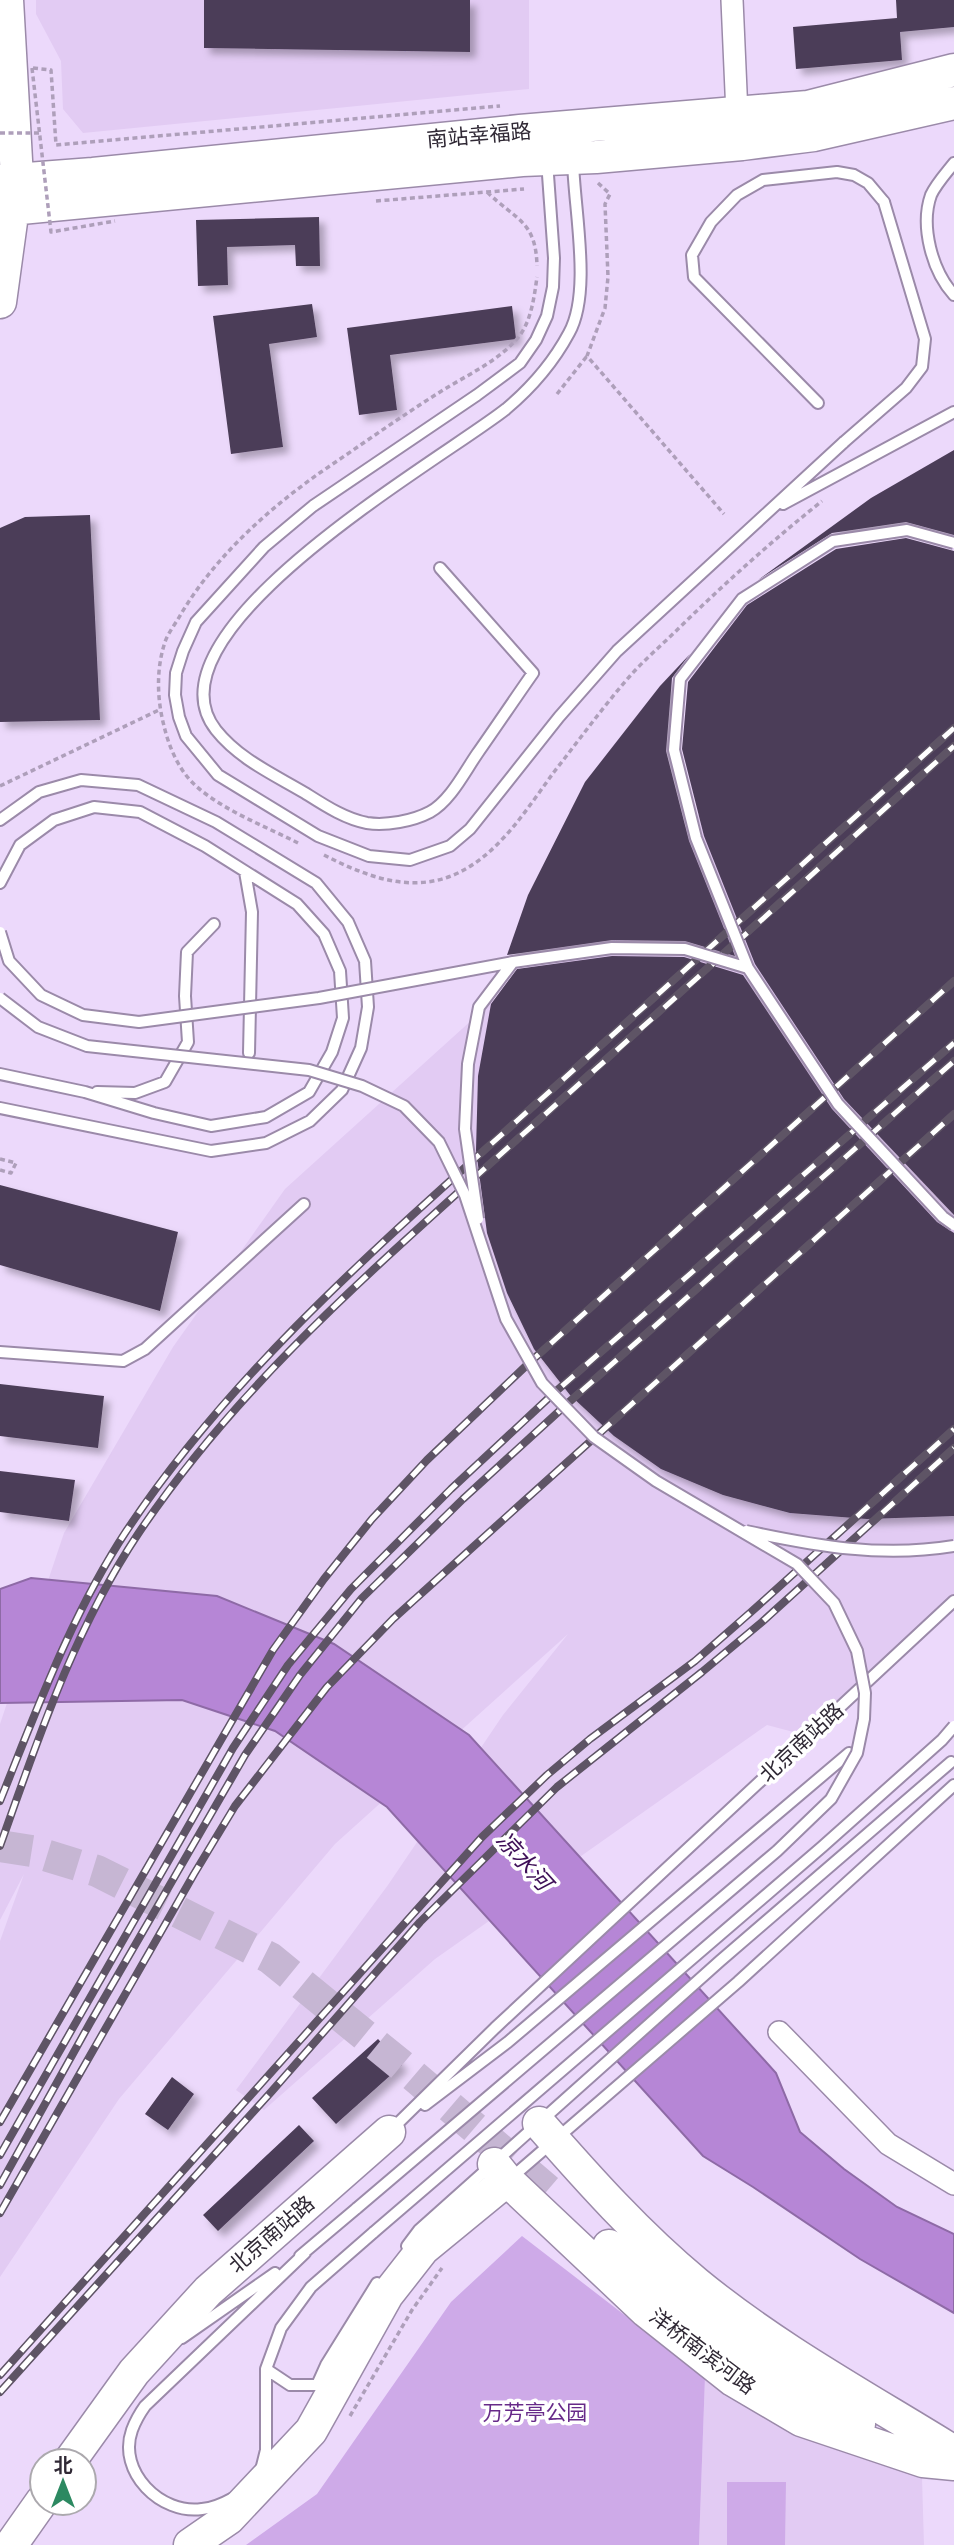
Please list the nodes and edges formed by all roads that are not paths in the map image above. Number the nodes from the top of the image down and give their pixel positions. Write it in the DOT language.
graph roads {
  1 [pos="7,0"];
  2 [pos="732,0"];
  3 [pos="954,70"];
  4 [pos="954,103"];
  5 [pos="737,114"];
  6 [pos="563,143"];
  7 [pos="954,163"];
  8 [pos="9,179"];
  9 [pos="7,210"];
  10 [pos="954,295"];
  11 [pos="0,302"];
  12 [pos="818,403"];
  13 [pos="954,412"];
  14 [pos="765,514"];
  15 [pos="954,543"];
  16 [pos="440,568"];
  17 [pos="0,820"];
  18 [pos="245,872"];
  19 [pos="0,883"];
  20 [pos="214,924"];
  21 [pos="0,932"];
  22 [pos="513,962"];
  23 [pos="748,968"];
  24 [pos="0,998"];
  25 [pos="249,1053"];
  26 [pos="0,1073"];
  27 [pos="85,1092"];
  28 [pos="0,1108"];
  29 [pos="304,1204"];
  30 [pos="954,1225"];
  31 [pos="482,1248"];
  32 [pos="0,1352"];
  33 [pos="733,1528"];
  34 [pos="954,1546"];
  35 [pos="954,1601"];
  36 [pos="954,1726"];
  37 [pos="849,1753"];
  38 [pos="951,1762"];
  39 [pos="954,1785"];
  40 [pos="779,2032"];
  41 [pos="389,2132"];
  42 [pos="547,2132"];
  43 [pos="501,2172"];
  44 [pos="954,2184"];
  45 [pos="551,2193"];
  46 [pos="304,2253"];
  47 [pos="396,2259"];
  48 [pos="388,2269"];
  49 [pos="266,2369"];
  50 [pos="134,2372"];
  51 [pos="80,2447"];
  52 [pos="954,2452"];
  53 [pos="954,2458"];
  54 [pos="954,2464"];
  55 [pos="256,2489"];
  56 [pos="31,2517"];
  57 [pos="11,2545"];
  58 [pos="190,2545"];
  1 -- 8 [label="street"];
  2 -- 5 [label="street"];
  3 -- 5 [label="street, 南站幸福路"];
  4 -- 6 [label="street, 南站幸福路"];
  5 -- 6 [label="street, 南站幸福路"];
  6 -- 8 [label="street, 南站幸福路"];
  6 -- 9 [label="street, 南站幸福路"];
  6 -- 14 [label="lane"];
  6 -- 16 [label="lane"];
  7 -- 10 [label="lane"];
  8 -- 9 [label="street"];
  9 -- 11 [label="street"];
  12 -- 14 [label="lane, bridge"];
  13 -- 14 [label="lane"];
  15 -- 23 [label="lane, bridge"];
  17 -- 28 [label="lane"];
  18 -- 19 [label="lane"];
  18 -- 25 [label="lane"];
  18 -- 27 [label="lane"];
  20 -- 27 [label="lane"];
  21 -- 22 [label="lane, bridge"];
  22 -- 23 [label="lane, bridge"];
  22 -- 31 [label="lane, bridge"];
  23 -- 30 [label="lane, bridge"];
  24 -- 31 [label="lane, bridge"];
  26 -- 27 [label="lane"];
  29 -- 32 [label="lane"];
  31 -- 33 [label="lane, bridge"];
  33 -- 34 [label="lane, bridge"];
  33 -- 46 [label="lane, bridge"];
  35 -- 41 [label="lane, 北京南站路"];
  36 -- 49 [label="lane, bridge"];
  37 -- 41 [label="lane"];
  38 -- 42 [label="lane"];
  39 -- 42 [label="lane"];
  40 -- 44 [label="street"];
  41 -- 50 [label="street, 北京南站路"];
  42 -- 43 [label="lane"];
  42 -- 43 [label="lane"];
  42 -- 52 [label="street"];
  43 -- 47 [label="lane"];
  43 -- 54 [label="street, 洋桥南滨河路"];
  43 -- 55 [label="street"];
  45 -- 53 [label="street, 洋桥南滨河路"];
  46 -- 50 [label="lane"];
  46 -- 55 [label="lane"];
  48 -- 49 [label="lane"];
  49 -- 55 [label="lane"];
  50 -- 51 [label="street, 北京南站路"];
  55 -- 58 [label="street"];
  56 -- 57 [label="street"];
}
